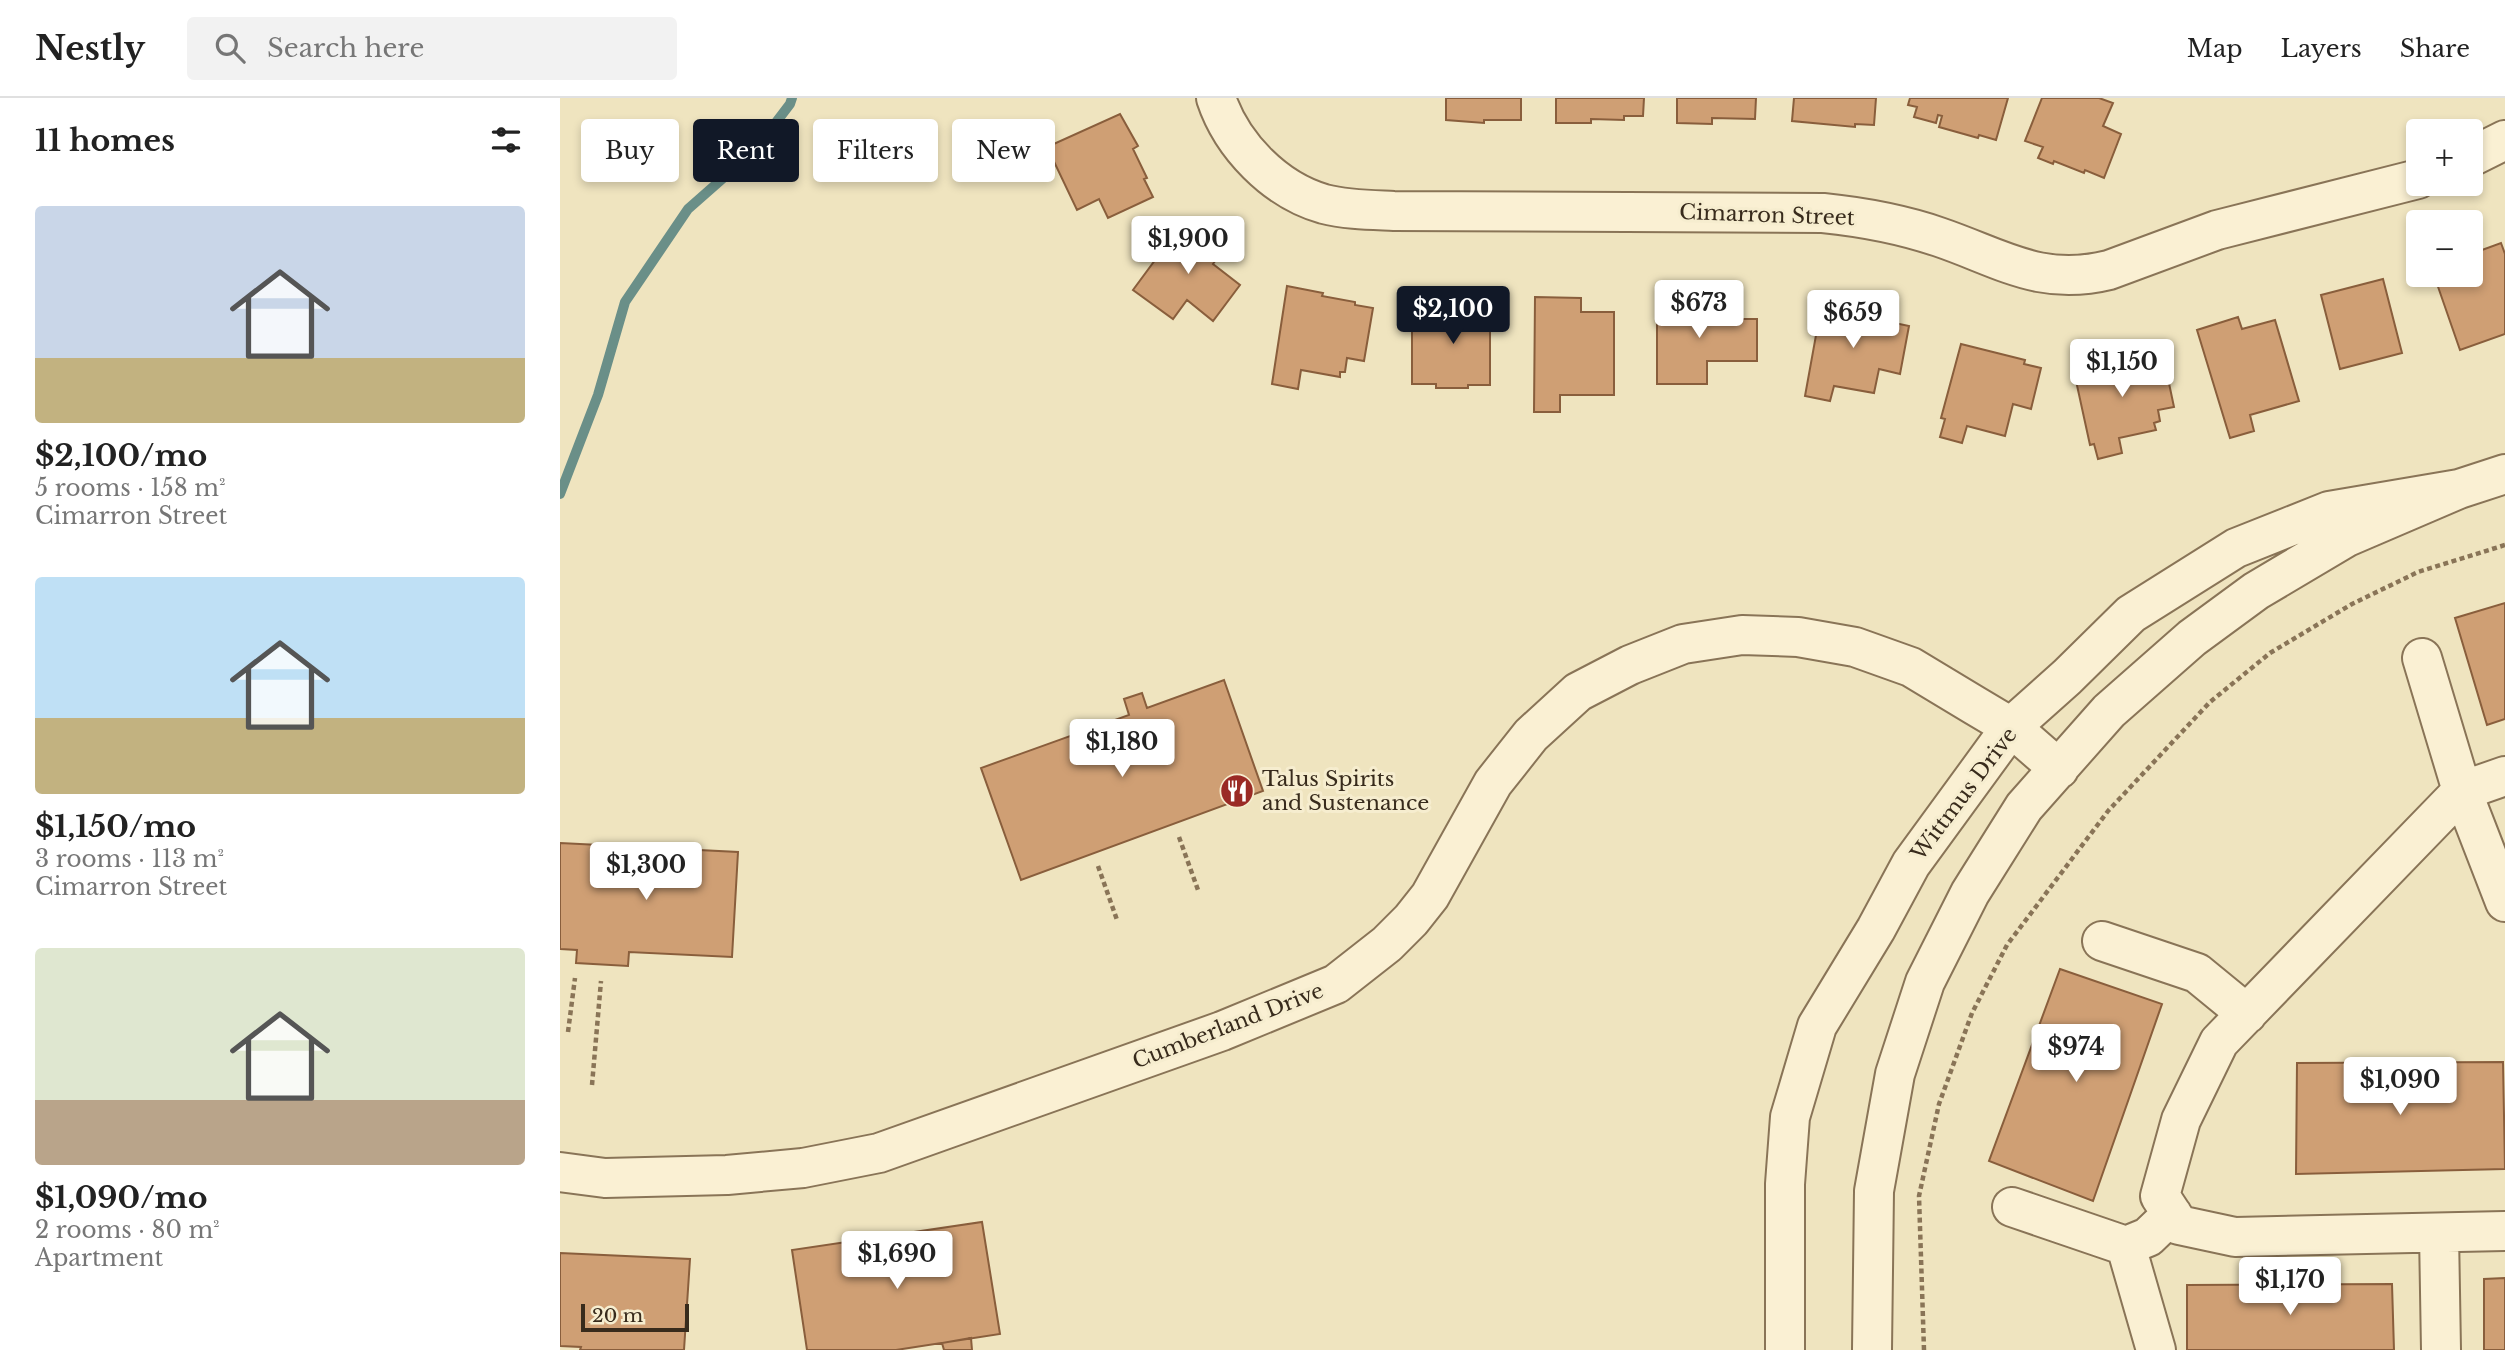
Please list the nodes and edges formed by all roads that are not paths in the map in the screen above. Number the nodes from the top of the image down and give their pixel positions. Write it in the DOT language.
graph roads {
  1 [pos="1216,98"];
  2 [pos="2505,140"];
  3 [pos="2483,151"];
  4 [pos="2406,182"];
  5 [pos="2505,474"];
  6 [pos="2459,489"];
  7 [pos="2422,658"];
  8 [pos="2011,727"];
  9 [pos="2059,769"];
  10 [pos="2505,776"];
  11 [pos="2462,791"];
  12 [pos="2505,902"];
  13 [pos="2102,941"];
  14 [pos="2247,1014"];
  15 [pos="560,1172"];
  16 [pos="2012,1207"];
  17 [pos="2172,1214"];
  18 [pos="2505,1231"];
  19 [pos="2439,1233"];
  20 [pos="2126,1247"];
  21 [pos="1785,1350"];
  22 [pos="1872,1350"];
  23 [pos="2155,1350"];
  24 [pos="2441,1350"];
  1 -- 4 [label="street, Cimarron Street"];
  2 -- 3 [label="street"];
  5 -- 6 [label="street, Wittmus Drive"];
  6 -- 8 [label="street, Wittmus Drive"];
  6 -- 9 [label="street, Wittmus Drive"];
  7 -- 11 [label="street"];
  8 -- 9 [label="street, Cumberland Drive"];
  8 -- 15 [label="street, Cumberland Drive"];
  8 -- 21 [label="street, Wittmus Drive"];
  9 -- 22 [label="street, Wittmus Drive"];
  10 -- 11 [label="street"];
  11 -- 12 [label="street"];
  11 -- 14 [label="street"];
  13 -- 14 [label="street"];
  14 -- 17 [label="street"];
  16 -- 20 [label="street"];
  17 -- 19 [label="street"];
  17 -- 20 [label="street"];
  18 -- 19 [label="street"];
  19 -- 24 [label="street"];
  20 -- 23 [label="street"];
}
